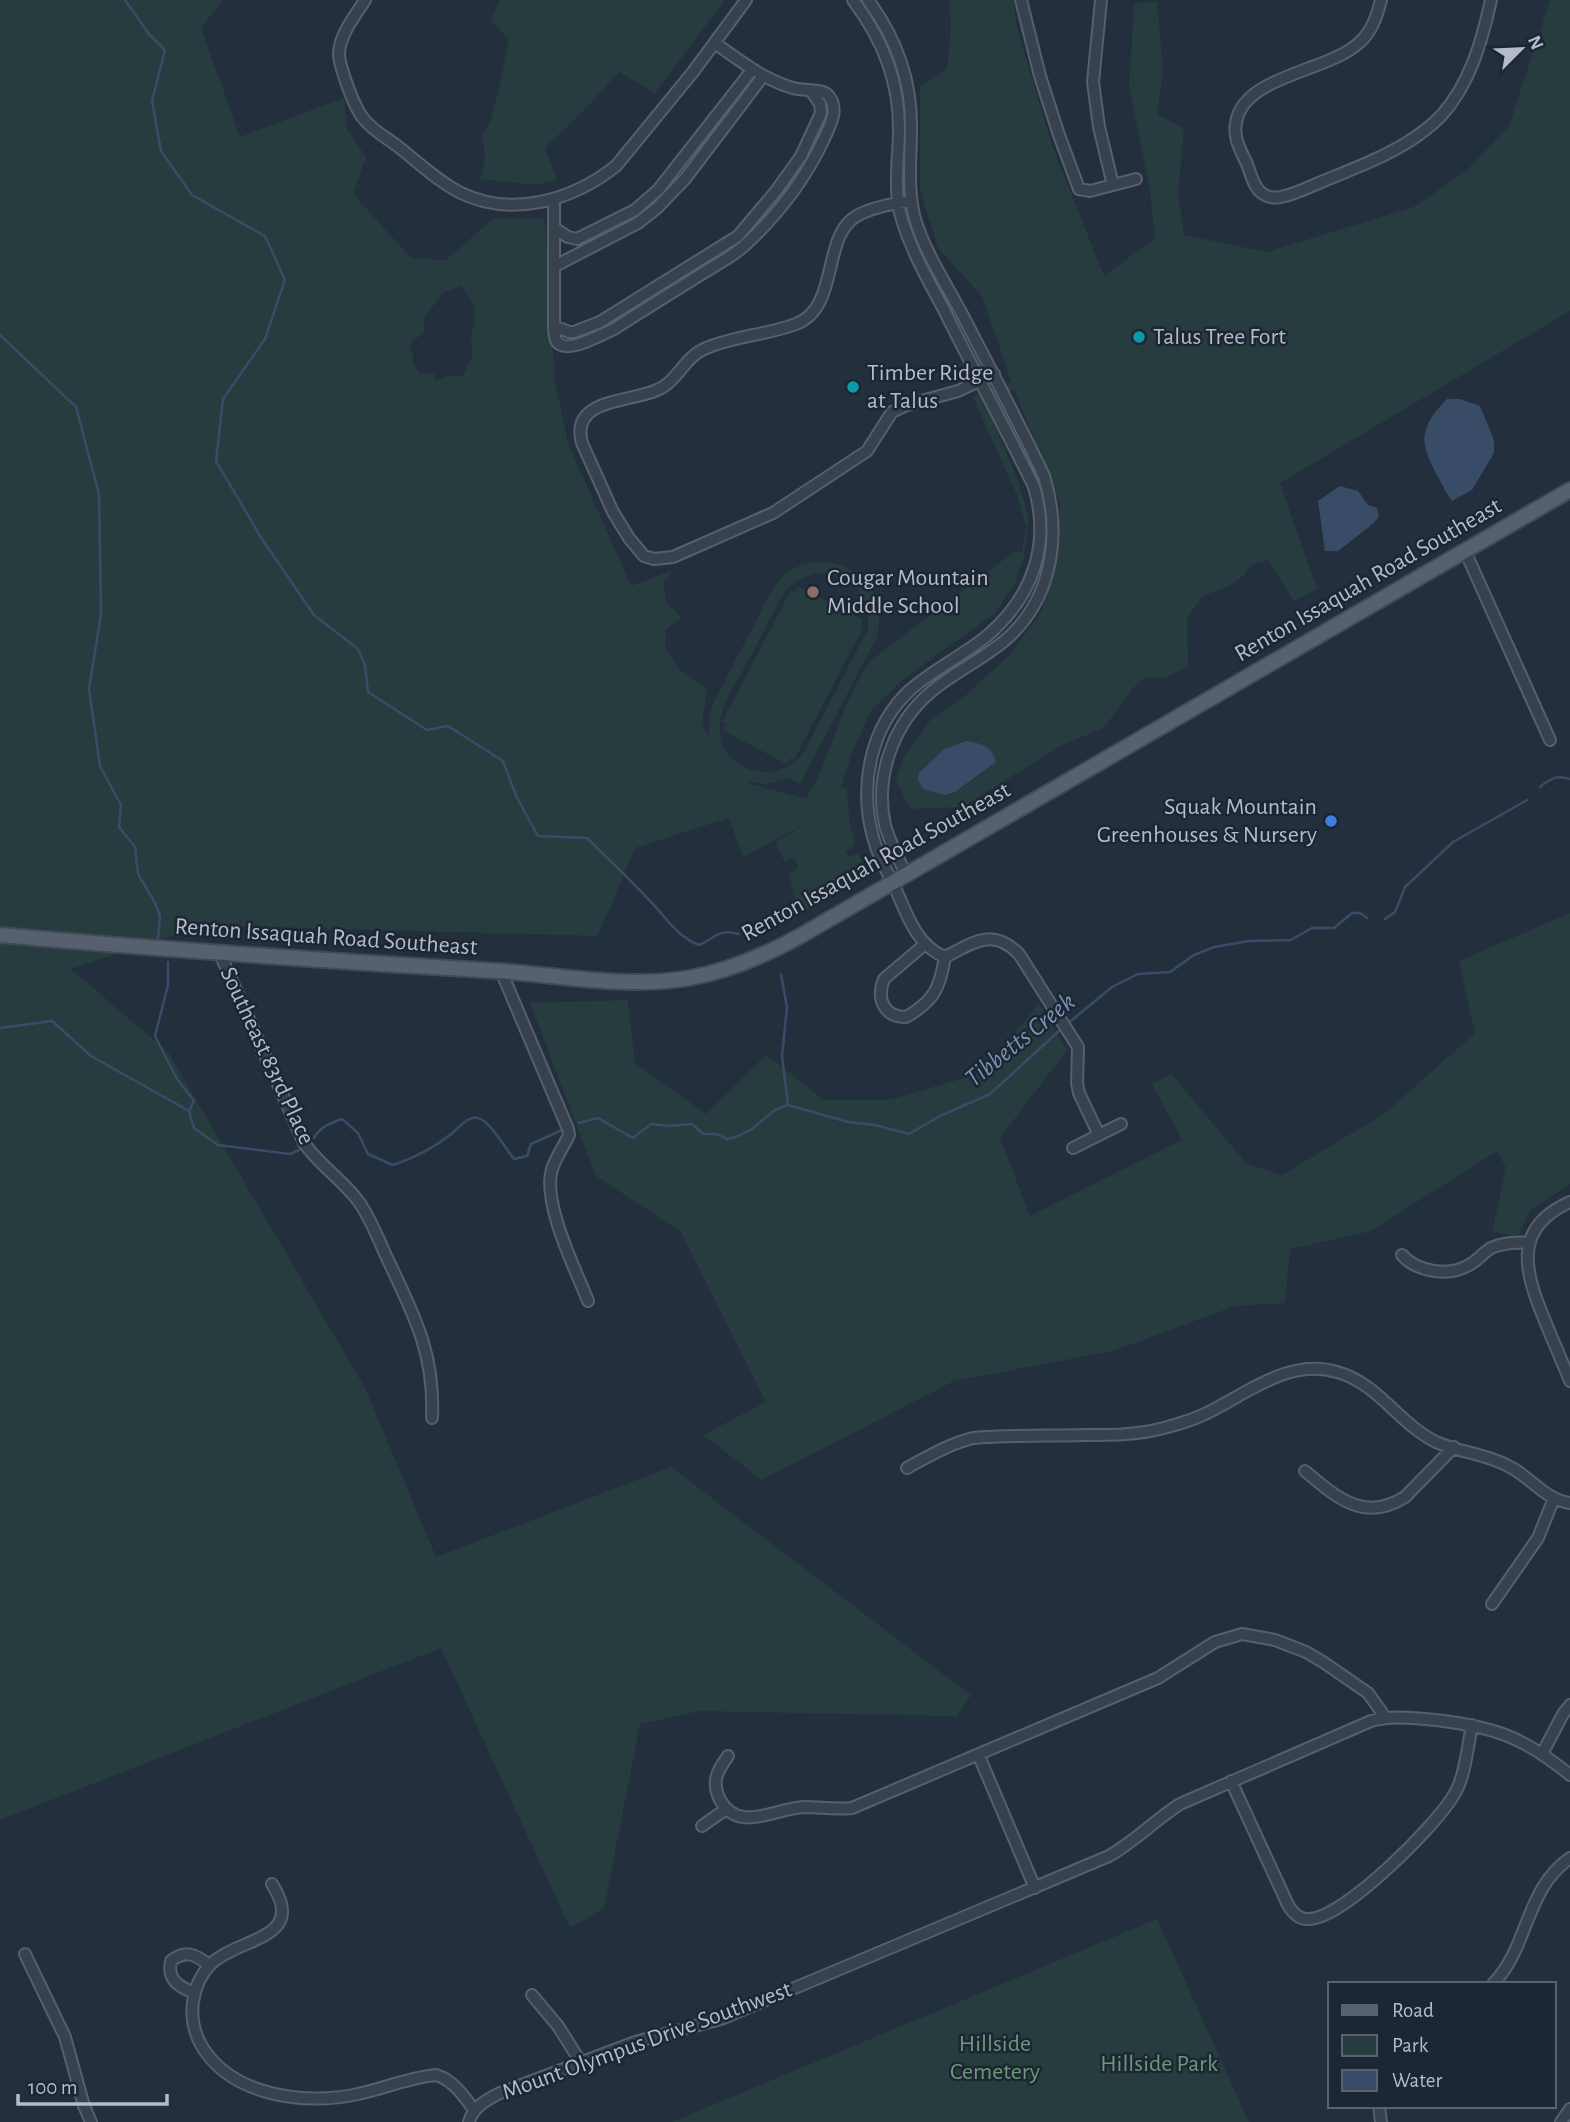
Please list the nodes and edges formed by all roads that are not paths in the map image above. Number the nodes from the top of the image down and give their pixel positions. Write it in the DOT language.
graph roads {
  1 [pos="365,0"];
  2 [pos="746,0"];
  3 [pos="853,0"];
  4 [pos="868,0"];
  5 [pos="1021,0"];
  6 [pos="1101,0"];
  7 [pos="1381,0"];
  8 [pos="1491,0"];
  9 [pos="715,43"];
  10 [pos="752,70"];
  11 [pos="763,76"];
  12 [pos="1136,179"];
  13 [pos="1113,185"];
  14 [pos="554,200"];
  15 [pos="911,201"];
  16 [pos="898,203"];
  17 [pos="554,228"];
  18 [pos="555,266"];
  19 [pos="994,374"];
  20 [pos="980,382"];
  21 [pos="1570,490"];
  22 [pos="1465,551"];
  23 [pos="1550,740"];
  24 [pos="906,874"];
  25 [pos="892,882"];
  26 [pos="0,935"];
  27 [pos="924,945"];
  28 [pos="220,954"];
  29 [pos="944,957"];
  30 [pos="501,971"];
  31 [pos="1121,1124"];
  32 [pos="1099,1135"];
  33 [pos="1073,1147"];
  34 [pos="1570,1202"];
  35 [pos="1530,1242"];
  36 [pos="1402,1255"];
  37 [pos="588,1301"];
  38 [pos="1570,1381"];
  39 [pos="432,1418"];
  40 [pos="1454,1447"];
  41 [pos="907,1468"];
  42 [pos="1305,1471"];
  43 [pos="1553,1499"];
  44 [pos="1570,1503"];
  45 [pos="1492,1604"];
  46 [pos="1570,1705"];
  47 [pos="1385,1717"];
  48 [pos="1472,1725"];
  49 [pos="1542,1754"];
  50 [pos="728,1756"];
  51 [pos="979,1756"];
  52 [pos="1570,1775"];
  53 [pos="1231,1781"];
  54 [pos="726,1809"];
  55 [pos="702,1826"];
  56 [pos="1570,1858"];
  57 [pos="272,1884"];
  58 [pos="1035,1888"];
  59 [pos="25,1954"];
  60 [pos="209,1965"];
  61 [pos="1495,1982"];
  62 [pos="194,1993"];
  63 [pos="532,1995"];
  64 [pos="580,2061"];
  65 [pos="1570,2109"];
  66 [pos="474,2110"];
  67 [pos="92,2122"];
  68 [pos="469,2122"];
  69 [pos="1561,2122"];
  1 -- 14 [label="street"];
  2 -- 9 [label="street"];
  3 -- 16 [label="street"];
  4 -- 15 [label="street"];
  5 -- 13 [label="street"];
  6 -- 13 [label="street"];
  7 -- 8 [label="street"];
  9 -- 10 [label="street"];
  9 -- 14 [label="street"];
  10 -- 11 [label="street"];
  10 -- 17 [label="street"];
  11 -- 18 [label="street"];
  11 -- 18 [label="street"];
  12 -- 13 [label="street"];
  14 -- 17 [label="street"];
  15 -- 16 [label="street"];
  15 -- 19 [label="street"];
  16 -- 20 [label="street"];
  16 -- 20 [label="street"];
  17 -- 18 [label="street"];
  19 -- 20 [label="street"];
  19 -- 24 [label="street"];
  20 -- 25 [label="street"];
  21 -- 22 [label="main road, Renton Issaquah Road Southeast"];
  22 -- 23 [label="street"];
  22 -- 24 [label="main road, Renton Issaquah Road Southeast"];
  24 -- 25 [label="main road, Renton Issaquah Road Southeast"];
  25 -- 27 [label="street"];
  25 -- 30 [label="main road, Renton Issaquah Road Southeast"];
  26 -- 28 [label="main road, Renton Issaquah Road Southeast"];
  27 -- 29 [label="street"];
  27 -- 29 [label="street"];
  28 -- 30 [label="main road, Renton Issaquah Road Southeast"];
  28 -- 39 [label="street, Southeast 83rd Place"];
  29 -- 32 [label="street"];
  30 -- 37 [label="street"];
  31 -- 32 [label="street"];
  32 -- 33 [label="street"];
  34 -- 35 [label="street"];
  35 -- 36 [label="street"];
  35 -- 38 [label="street"];
  40 -- 41 [label="street"];
  40 -- 42 [label="street"];
  40 -- 43 [label="street"];
  43 -- 44 [label="street"];
  43 -- 45 [label="street"];
  46 -- 49 [label="street"];
  47 -- 48 [label="street"];
  47 -- 51 [label="street"];
  47 -- 53 [label="street, Mount Olympus Drive Southwest"];
  48 -- 49 [label="street"];
  48 -- 53 [label="street"];
  49 -- 52 [label="street"];
  50 -- 54 [label="street"];
  51 -- 54 [label="street"];
  51 -- 58 [label="street"];
  53 -- 58 [label="street, Mount Olympus Drive Southwest"];
  54 -- 55 [label="street"];
  56 -- 61 [label="street"];
  57 -- 60 [label="street"];
  58 -- 64 [label="street, Mount Olympus Drive Southwest"];
  59 -- 67 [label="street"];
  60 -- 62 [label="street, Mount Olympus Drive Southwest"];
  60 -- 62 [label="street"];
  62 -- 66 [label="street, Mount Olympus Drive Southwest"];
  63 -- 64 [label="street"];
  64 -- 66 [label="street, Mount Olympus Drive Southwest"];
  65 -- 69 [label="street"];
  66 -- 68 [label="street"];
}
